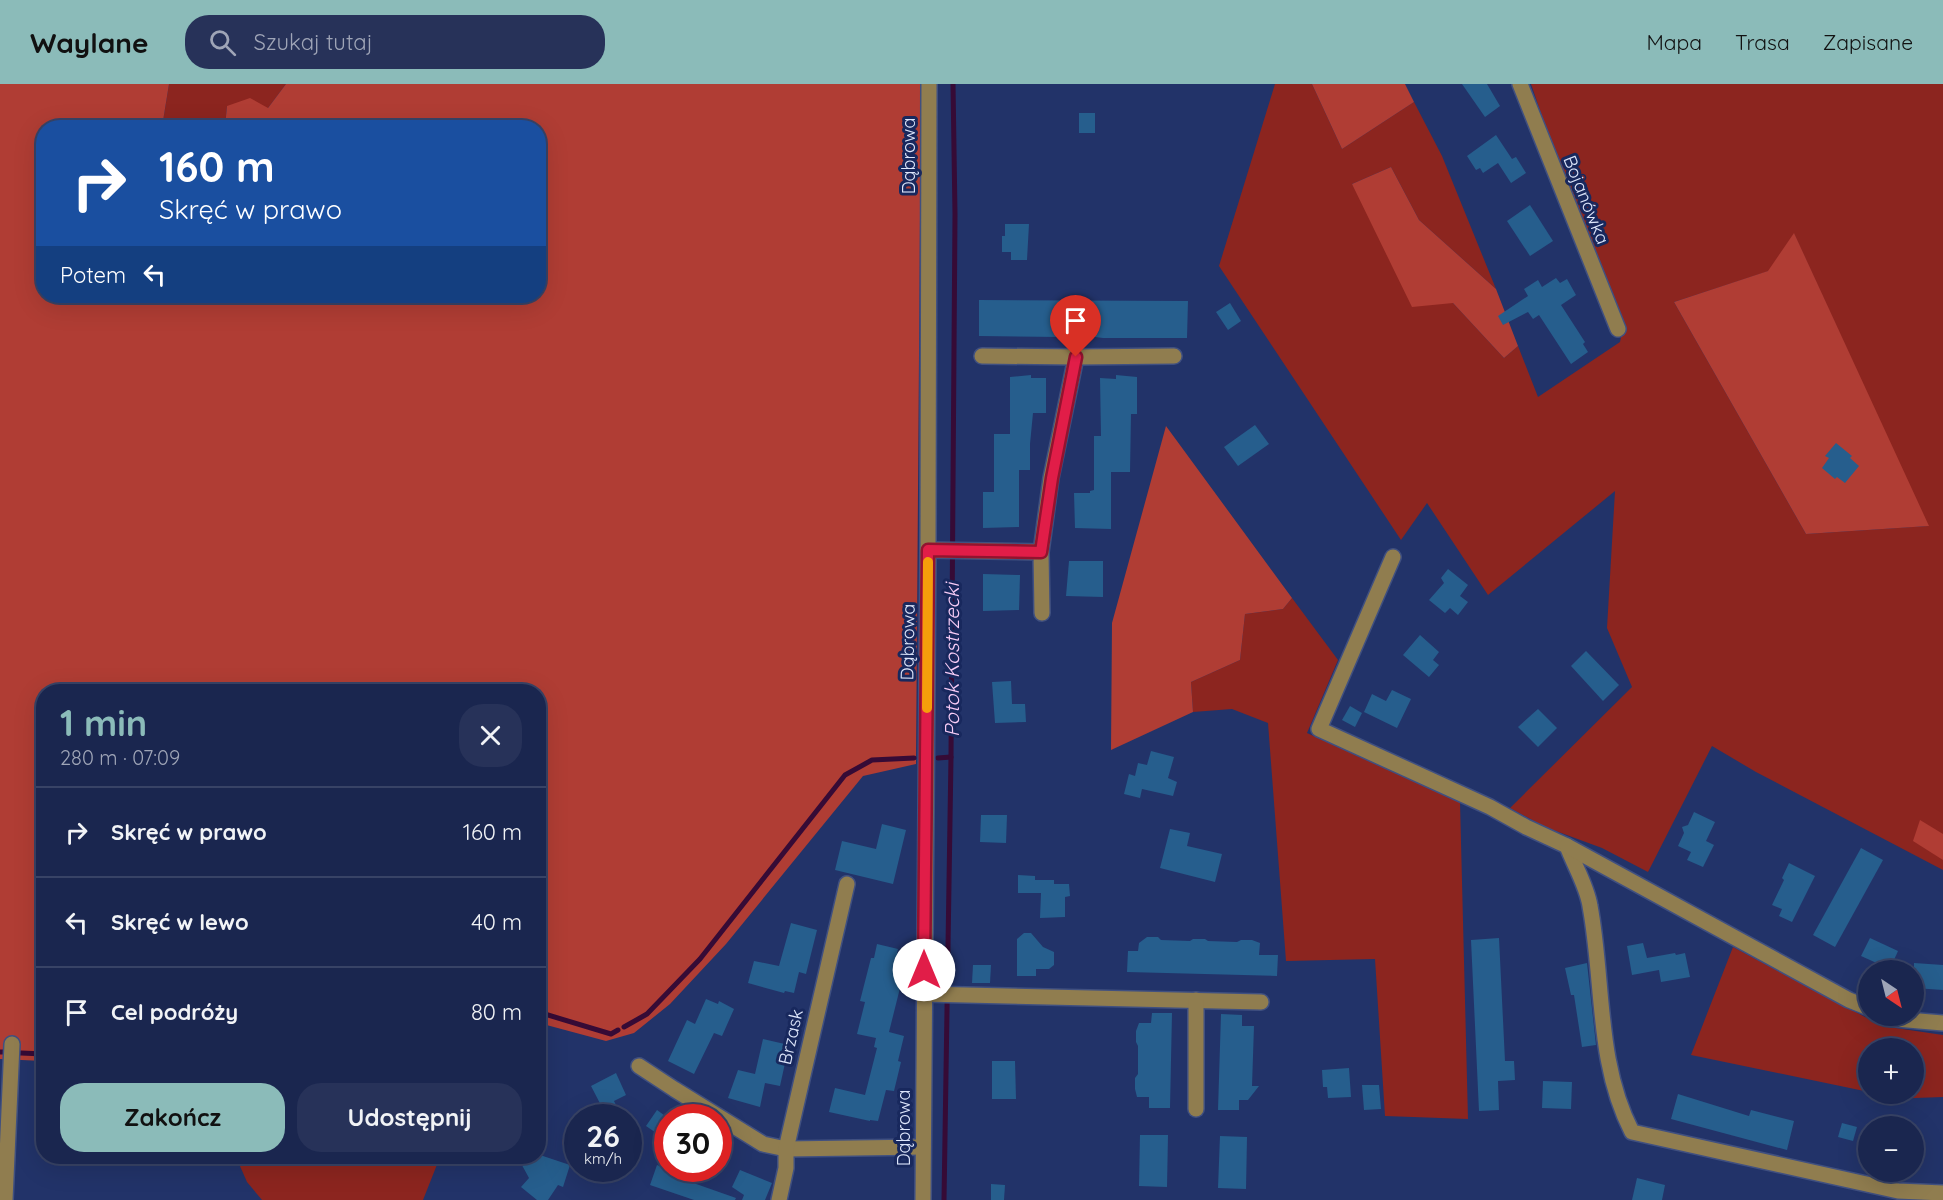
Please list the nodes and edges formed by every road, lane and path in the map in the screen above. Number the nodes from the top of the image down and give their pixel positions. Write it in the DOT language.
graph roads {
  1 [pos="929,84"];
  2 [pos="1520,84"];
  3 [pos="1618,329"];
  4 [pos="982,356"];
  5 [pos="1174,356"];
  6 [pos="1076,357"];
  7 [pos="934,550"];
  8 [pos="1041,552"];
  9 [pos="1393,557"];
  10 [pos="1042,613"];
  11 [pos="1567,846"];
  12 [pos="847,884"];
  13 [pos="932,994"];
  14 [pos="1196,1000"];
  15 [pos="1261,1002"];
  16 [pos="1858,1004"];
  17 [pos="1924,1021"];
  18 [pos="1943,1023"];
  19 [pos="12,1044"];
  20 [pos="639,1066"];
  21 [pos="1196,1109"];
  22 [pos="923,1147"];
  23 [pos="786,1149"];
  24 [pos="1943,1193"];
  25 [pos="5,1200"];
  26 [pos="779,1200"];
  27 [pos="922,1200"];
  1 -- 7 [label="street, Dąbrowa"];
  2 -- 3 [label="street, Bojanówka"];
  4 -- 6 [label="street"];
  5 -- 6 [label="street"];
  6 -- 8 [label="street"];
  7 -- 8 [label="street"];
  7 -- 13 [label="street, Dąbrowa"];
  8 -- 10 [label="street"];
  9 -- 11 [label="street"];
  11 -- 16 [label="street"];
  11 -- 24 [label="street"];
  12 -- 23 [label="street, Brzask"];
  13 -- 14 [label="street"];
  13 -- 22 [label="street, Dąbrowa"];
  14 -- 15 [label="street"];
  14 -- 21 [label="street"];
  17 -- 18 [label="street"];
  19 -- 25 [label="street"];
  20 -- 23 [label="street"];
  22 -- 23 [label="street"];
  22 -- 27 [label="street, Dąbrowa"];
  23 -- 26 [label="street, Brzask"];
}
